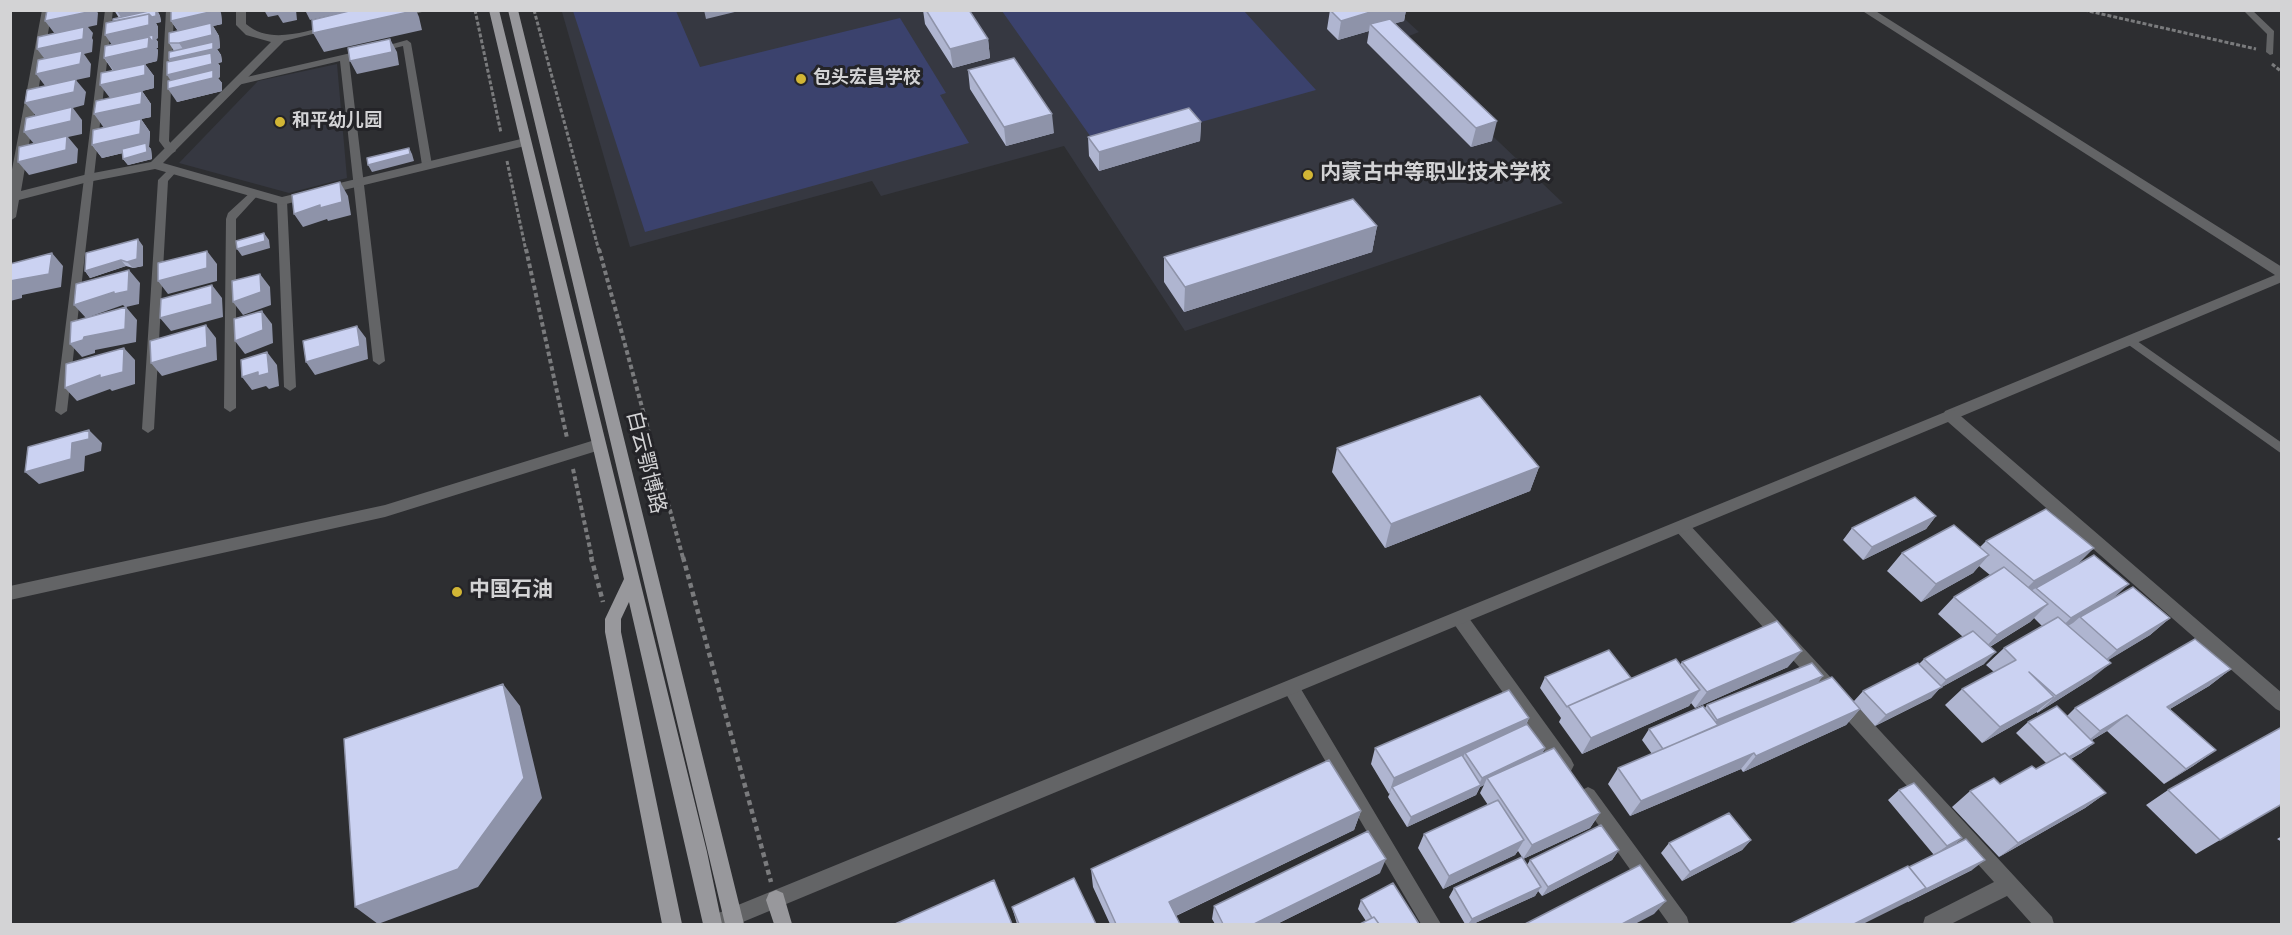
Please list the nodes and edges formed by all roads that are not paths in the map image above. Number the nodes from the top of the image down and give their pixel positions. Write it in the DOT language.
graph roads {
  1 [pos="60,10"];
  2 [pos="109,10"];
  3 [pos="170,10"];
  4 [pos="241,10"];
  5 [pos="424,10"];
  6 [pos="494,10"];
  7 [pos="513,10"];
  8 [pos="1866,10"];
  9 [pos="2247,10"];
  10 [pos="47,12"];
  11 [pos="380,19"];
  12 [pos="346,26"];
  13 [pos="280,38"];
  14 [pos="2270,52"];
  15 [pos="344,57"];
  16 [pos="238,82"];
  17 [pos="525,142"];
  18 [pos="171,151"];
  19 [pos="155,165"];
  20 [pos="427,165"];
  21 [pos="172,171"];
  22 [pos="88,178"];
  23 [pos="358,182"];
  24 [pos="255,193"];
  25 [pos="14,197"];
  26 [pos="282,201"];
  27 [pos="10,217"];
  28 [pos="2282,273"];
  29 [pos="2282,278"];
  30 [pos="2130,340"];
  31 [pos="379,361"];
  32 [pos="290,387"];
  33 [pos="230,408"];
  34 [pos="62,411"];
  35 [pos="1950,415"];
  36 [pos="148,429"];
  37 [pos="598,445"];
  38 [pos="2282,450"];
  39 [pos="1682,527"];
  40 [pos="631,580"];
  41 [pos="10,593"];
  42 [pos="1460,619"];
  43 [pos="1292,689"];
  44 [pos="2282,704"];
  45 [pos="2007,886"];
  46 [pos="776,900"];
  47 [pos="734,921"];
  48 [pos="672,924"];
  49 [pos="714,924"];
  50 [pos="783,924"];
  51 [pos="1432,924"];
  52 [pos="1680,924"];
  53 [pos="1932,924"];
  54 [pos="2045,924"];
  1 -- 10 [label="street"];
  2 -- 22 [label="lane"];
  3 -- 18 [label="lane"];
  4 -- 13 [label="street"];
  5 -- 11 [label="street"];
  6 -- 17 [label="main road, 白云鄂博路"];
  7 -- 47 [label="main road, 白云鄂博路"];
  8 -- 28 [label="street"];
  9 -- 14 [label="lane"];
  10 -- 25 [label="street"];
  12 -- 13 [label="street"];
  13 -- 16 [label="street"];
  15 -- 16 [label="lane"];
  15 -- 20 [label="lane"];
  15 -- 23 [label="lane"];
  16 -- 18 [label="street"];
  17 -- 20 [label="street"];
  17 -- 37 [label="main road, 白云鄂博路"];
  18 -- 19 [label="street"];
  19 -- 21 [label="street"];
  19 -- 22 [label="street"];
  20 -- 23 [label="street"];
  21 -- 24 [label="street"];
  21 -- 36 [label="lane"];
  22 -- 25 [label="street"];
  22 -- 34 [label="lane"];
  23 -- 26 [label="street"];
  23 -- 31 [label="lane"];
  24 -- 26 [label="street"];
  24 -- 33 [label="lane"];
  25 -- 27 [label="street"];
  26 -- 32 [label="lane"];
  29 -- 30 [label="street"];
  30 -- 35 [label="street"];
  30 -- 38 [label="lane"];
  35 -- 39 [label="street"];
  35 -- 44 [label="street"];
  37 -- 40 [label="main road, 白云鄂博路"];
  37 -- 41 [label="street"];
  39 -- 42 [label="street"];
  39 -- 45 [label="street"];
  40 -- 48 [label="main road"];
  40 -- 49 [label="main road, 白云鄂博路"];
  42 -- 43 [label="street"];
  42 -- 52 [label="street"];
  43 -- 46 [label="street"];
  43 -- 51 [label="street"];
  45 -- 53 [label="street"];
  45 -- 54 [label="street"];
  46 -- 47 [label="street"];
  46 -- 50 [label="main road"];
  47 -- 49 [label="street"];
}
